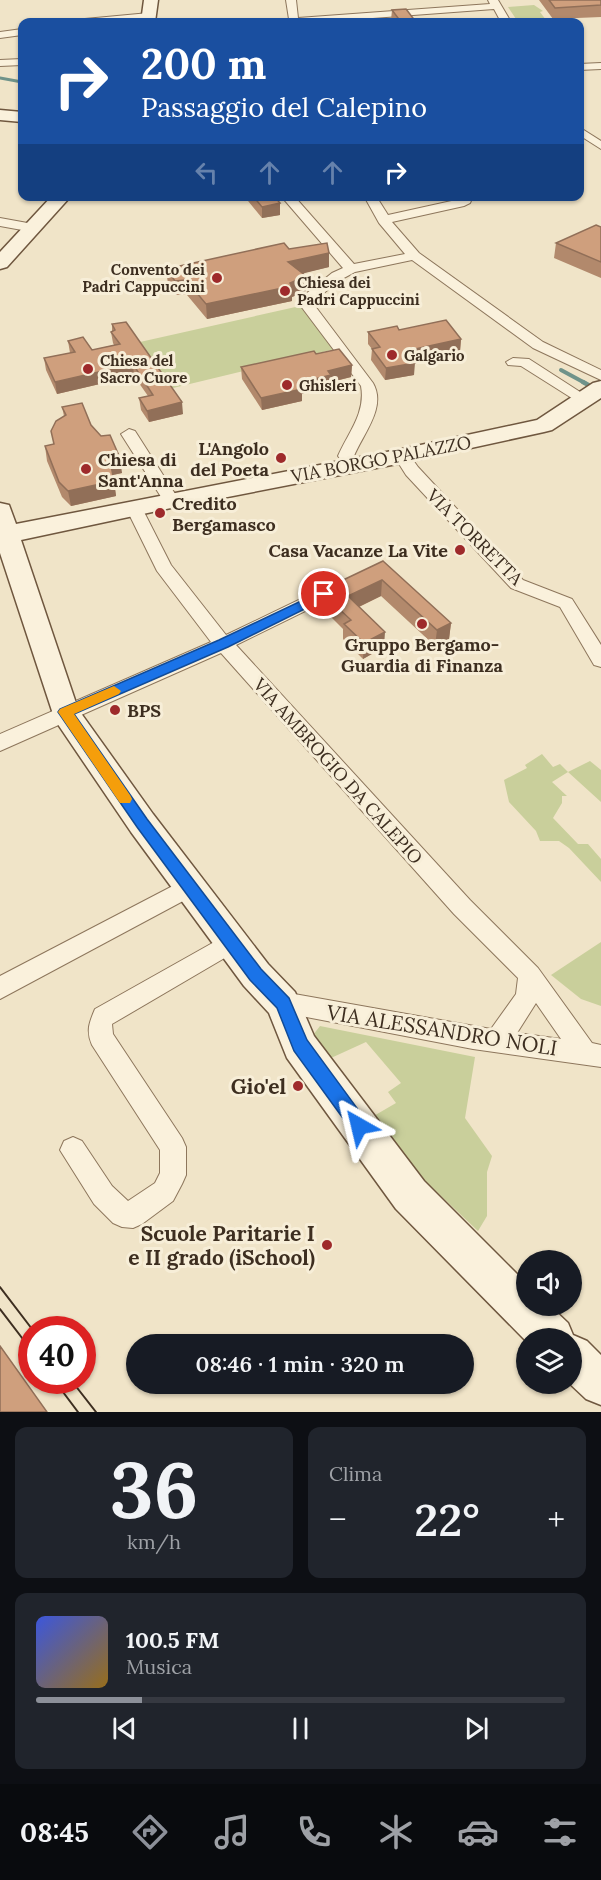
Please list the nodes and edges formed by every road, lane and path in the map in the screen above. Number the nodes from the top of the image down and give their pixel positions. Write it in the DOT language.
graph roads {
  1 [pos="151,0"];
  2 [pos="291,0"];
  3 [pos="494,3"];
  4 [pos="115,18"];
  5 [pos="136,18"];
  6 [pos="149,18"];
  7 [pos="293,18"];
  8 [pos="336,18"];
  9 [pos="503,18"];
  10 [pos="18,32"];
  11 [pos="0,34"];
  12 [pos="0,63"];
  13 [pos="18,63"];
  14 [pos="601,66"];
  15 [pos="584,67"];
  16 [pos="0,115"];
  17 [pos="18,117"];
  18 [pos="584,138"];
  19 [pos="601,146"];
  20 [pos="58,201"];
  21 [pos="291,201"];
  22 [pos="373,201"];
  23 [pos="464,201"];
  24 [pos="383,220"];
  25 [pos="0,222"];
  26 [pos="33,228"];
  27 [pos="414,256"];
  28 [pos="0,263"];
  29 [pos="351,269"];
  30 [pos="513,362"];
  31 [pos="601,376"];
  32 [pos="590,395"];
  33 [pos="129,434"];
  34 [pos="402,456"];
  35 [pos="352,464"];
  36 [pos="171,500"];
  37 [pos="134,508"];
  38 [pos="3,527"];
  39 [pos="363,575"];
  40 [pos="223,644"];
  41 [pos="601,660"];
  42 [pos="65,712"];
  43 [pos="0,743"];
  44 [pos="190,886"];
  45 [pos="232,942"];
  46 [pos="530,975"];
  47 [pos="0,988"];
  48 [pos="283,1004"];
  49 [pos="498,1040"];
  50 [pos="593,1054"];
  51 [pos="73,1150"];
  52 [pos="543,1328"];
  53 [pos="582,1366"];
  54 [pos="601,1384"];
  1 -- 6 [label="street"];
  2 -- 7 [label="street"];
  3 -- 8 [label="street"];
  3 -- 9 [label="street"];
  4 -- 5 [label="street"];
  10 -- 11 [label="street"];
  12 -- 13 [label="street"];
  14 -- 15 [label="street"];
  16 -- 17 [label="street"];
  18 -- 19 [label="street"];
  20 -- 26 [label="street"];
  21 -- 29 [label="street"];
  22 -- 24 [label="street"];
  23 -- 24 [label="street"];
  24 -- 27 [label="street"];
  25 -- 26 [label="street"];
  26 -- 28 [label="street"];
  27 -- 29 [label="street"];
  27 -- 31 [label="street"];
  29 -- 35 [label="street"];
  30 -- 32 [label="street, VIA BORGO PALAZZO"];
  32 -- 34 [label="street, VIA BORGO PALAZZO"];
  33 -- 36 [label="street"];
  34 -- 35 [label="street, VIA BORGO PALAZZO"];
  34 -- 41 [label="street, VIA TORRETTA"];
  35 -- 36 [label="street, VIA BORGO PALAZZO"];
  36 -- 37 [label="street, VIA BORGO PALAZZO"];
  37 -- 38 [label="street, VIA BORGO PALAZZO"];
  37 -- 40 [label="street, VIA AMBROGIO DA CALEPIO"];
  38 -- 42 [label="street"];
  39 -- 40 [label="street"];
  40 -- 42 [label="street"];
  40 -- 46 [label="street, VIA AMBROGIO DA CALEPIO"];
  42 -- 43 [label="street"];
  42 -- 44 [label="street"];
  44 -- 45 [label="street"];
  44 -- 47 [label="street"];
  45 -- 48 [label="street"];
  45 -- 51 [label="street"];
  46 -- 49 [label="street"];
  46 -- 50 [label="street, VIA AMBROGIO DA CALEPIO"];
  48 -- 49 [label="street, VIA ALESSANDRO NOLI"];
  48 -- 52 [label="street"];
  49 -- 50 [label="street, VIA ALESSANDRO NOLI"];
  53 -- 54 [label="street"];
}
